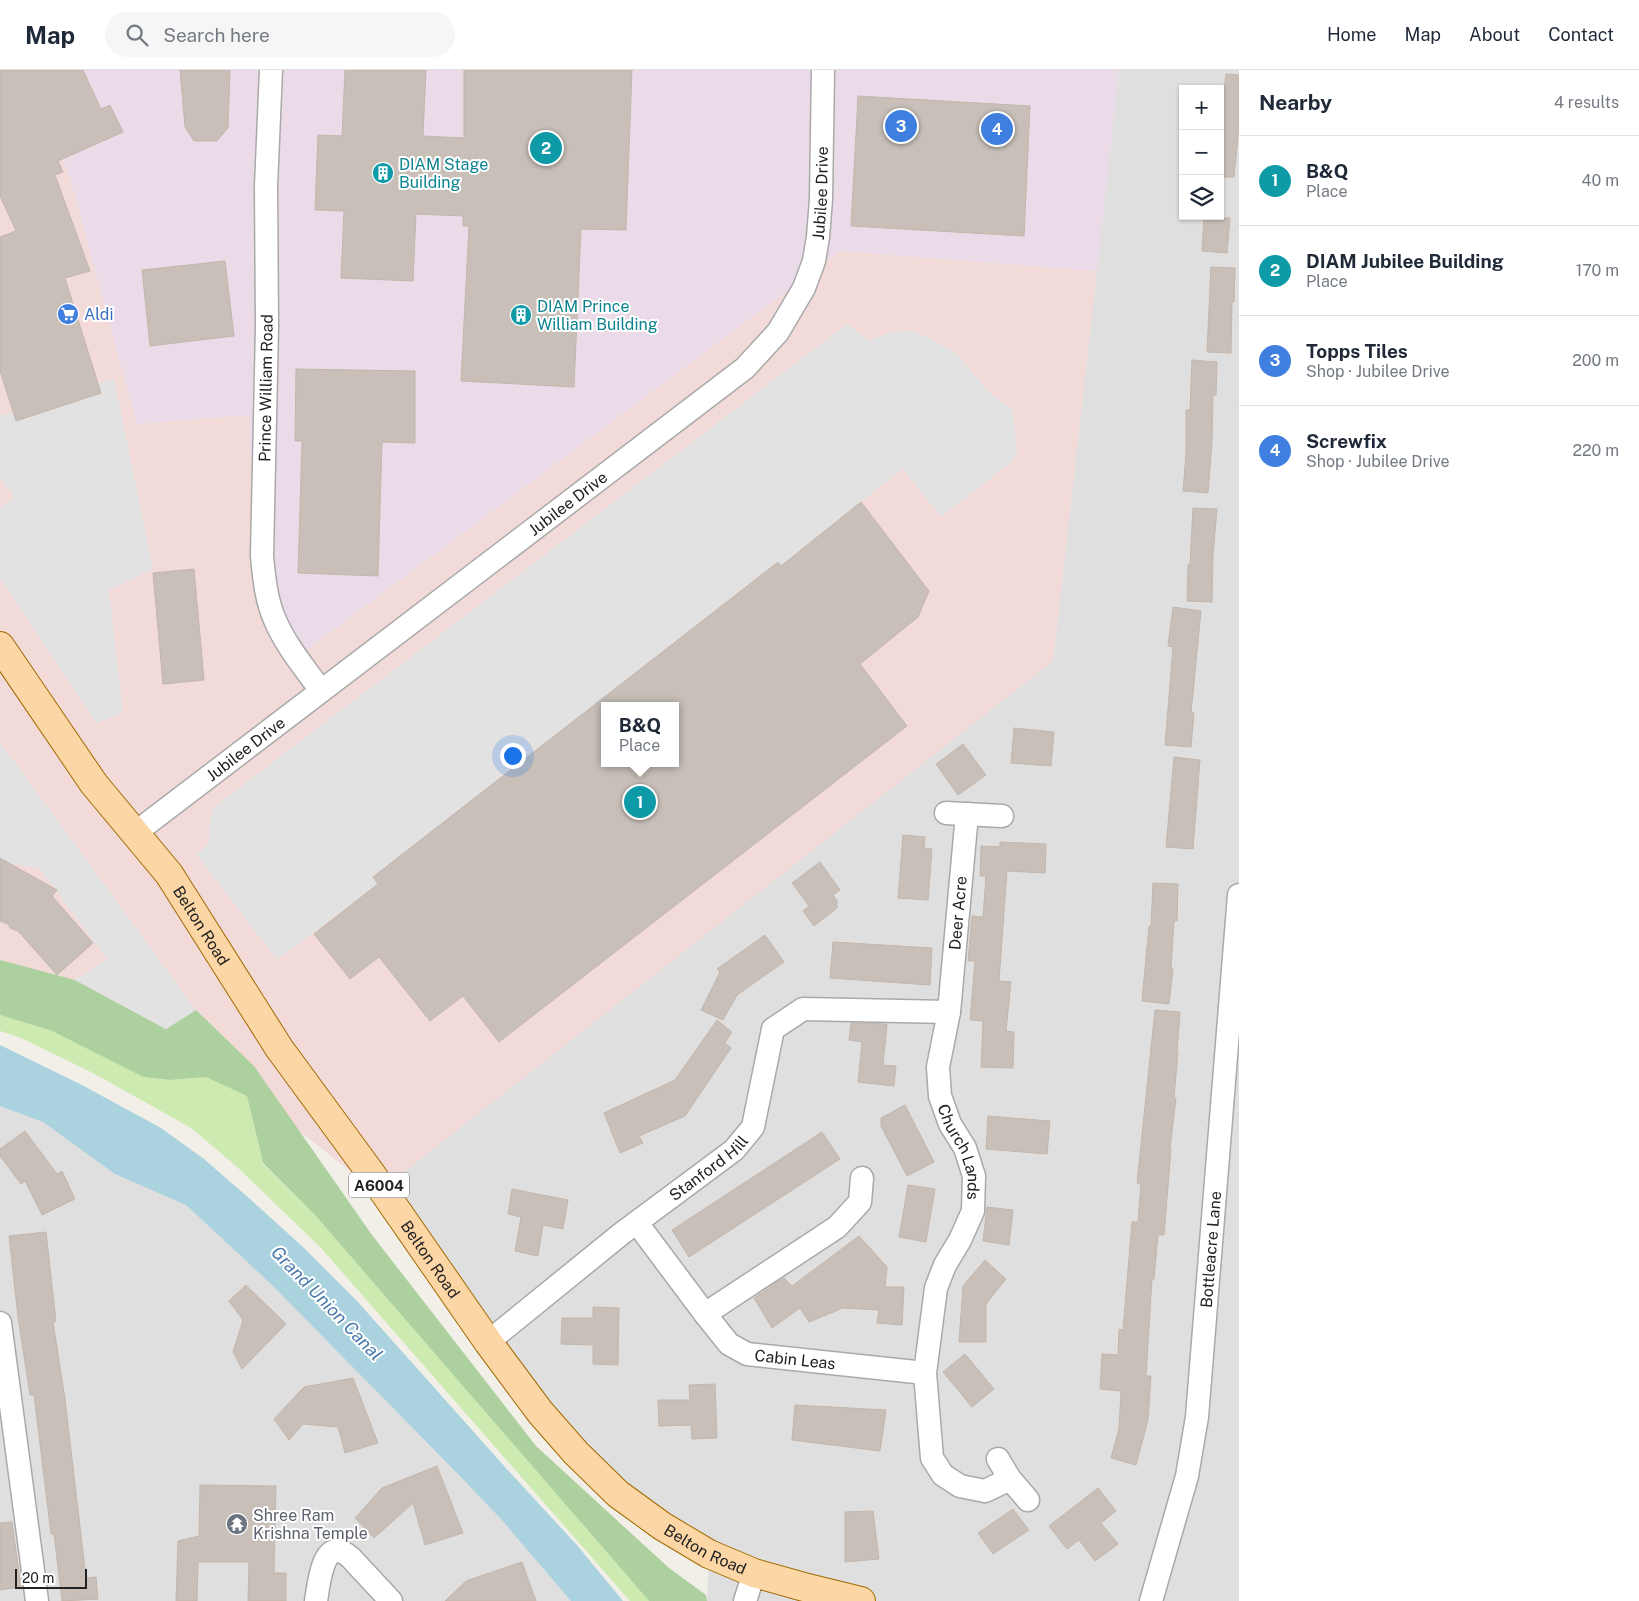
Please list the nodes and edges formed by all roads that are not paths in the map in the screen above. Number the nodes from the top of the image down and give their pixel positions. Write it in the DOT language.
graph roads {
  1 [pos="271,70"];
  2 [pos="823,70"];
  3 [pos="0,646"];
  4 [pos="321,691"];
  5 [pos="1002,816"];
  6 [pos="135,833"];
  7 [pos="1239,895"];
  8 [pos="948,1012"];
  9 [pos="862,1178"];
  10 [pos="637,1223"];
  11 [pos="705,1314"];
  12 [pos="0,1323"];
  13 [pos="488,1342"];
  14 [pos="925,1373"];
  15 [pos="998,1459"];
  16 [pos="1010,1479"];
  17 [pos="1028,1500"];
  18 [pos="754,1573"];
  19 [pos="37,1601"];
  20 [pos="316,1601"];
  21 [pos="391,1601"];
  22 [pos="744,1601"];
  23 [pos="861,1601"];
  24 [pos="1151,1601"];
  1 -- 4 [label="street, Prince William Road"];
  2 -- 4 [label="street, Jubilee Drive"];
  3 -- 6 [label="main road, Belton Road / A6004"];
  4 -- 6 [label="street, Jubilee Drive"];
  5 -- 8 [label="street, Deer Acre"];
  6 -- 13 [label="main road, Belton Road / A6004"];
  7 -- 24 [label="street, Bottleacre Lane"];
  8 -- 10 [label="street, Stanford Hill"];
  8 -- 14 [label="street, Church Lands"];
  9 -- 11 [label="street"];
  10 -- 11 [label="street, Cabin Leas"];
  10 -- 13 [label="street, Stanford Hill"];
  11 -- 14 [label="street, Cabin Leas"];
  12 -- 19 [label="street"];
  13 -- 18 [label="main road, Belton Road / A6004"];
  14 -- 16 [label="street, Church Lands"];
  15 -- 16 [label="street"];
  16 -- 17 [label="street"];
  18 -- 22 [label="street"];
  18 -- 23 [label="main road, Belton Road / A6004"];
  20 -- 21 [label="street"];
}
